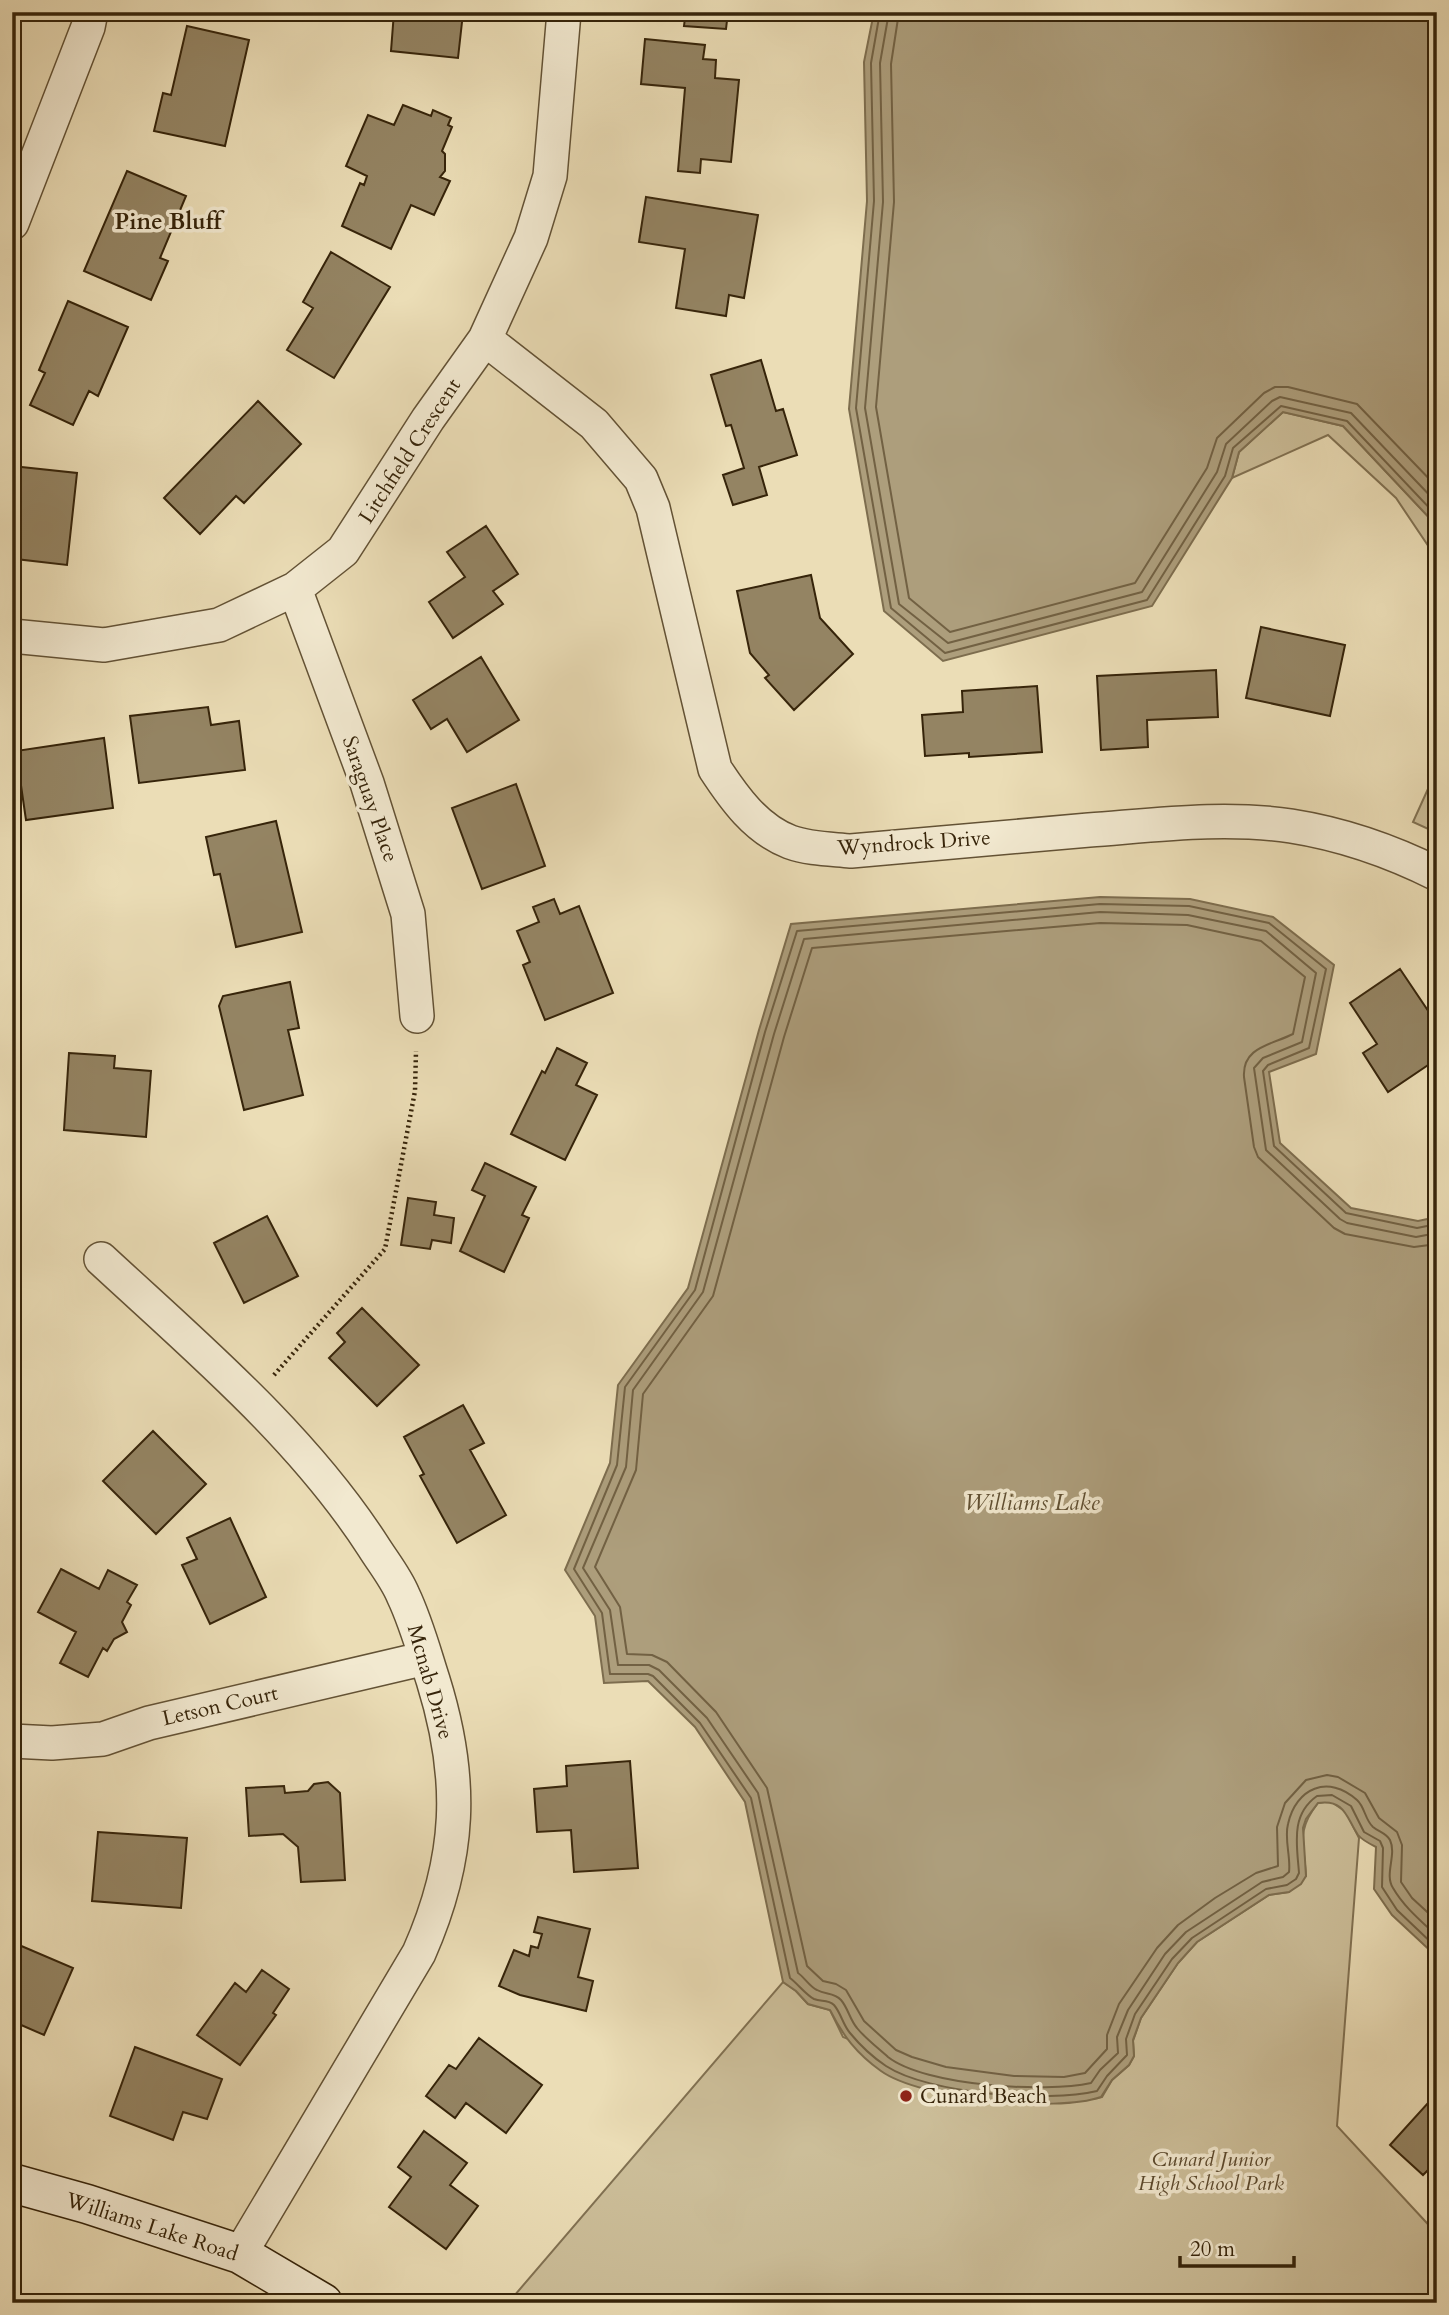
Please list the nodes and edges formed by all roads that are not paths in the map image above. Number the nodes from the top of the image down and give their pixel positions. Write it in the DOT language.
graph roads {
  1 [pos="91,12"];
  2 [pos="564,12"];
  3 [pos="12,223"];
  4 [pos="485,339"];
  5 [pos="295,589"];
  6 [pos="12,636"];
  7 [pos="1437,874"];
  8 [pos="417,1016"];
  9 [pos="101,1259"];
  10 [pos="426,1658"];
  11 [pos="12,1741"];
  12 [pos="12,2183"];
  13 [pos="240,2254"];
  14 [pos="323,2303"];
  1 -- 3 [label="street"];
  2 -- 4 [label="street, Litchfield Crescent"];
  4 -- 5 [label="street, Litchfield Crescent"];
  4 -- 7 [label="street, Wyndrock Drive"];
  5 -- 6 [label="street, Litchfield Crescent"];
  5 -- 8 [label="street, Saraguay Place"];
  9 -- 10 [label="street, Mcnab Drive"];
  10 -- 11 [label="street, Letson Court"];
  10 -- 13 [label="street, Mcnab Drive"];
  12 -- 13 [label="main road, Williams Lake Road"];
  13 -- 14 [label="main road, Williams Lake Road"];
}
